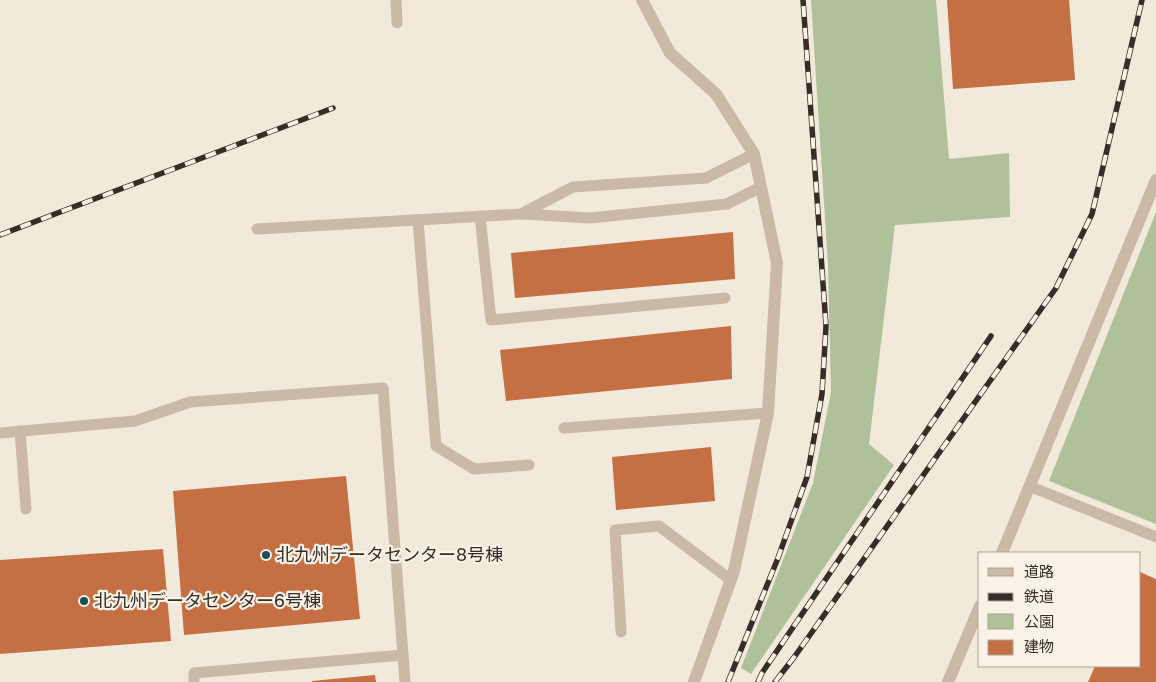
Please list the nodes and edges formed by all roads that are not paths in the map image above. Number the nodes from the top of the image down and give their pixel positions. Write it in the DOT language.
graph roads {
  1 [pos="396,0"];
  2 [pos="642,0"];
  3 [pos="397,23"];
  4 [pos="754,154"];
  5 [pos="1156,180"];
  6 [pos="761,187"];
  7 [pos="521,214"];
  8 [pos="480,216"];
  9 [pos="418,220"];
  10 [pos="257,229"];
  11 [pos="725,298"];
  12 [pos="768,413"];
  13 [pos="564,428"];
  14 [pos="20,432"];
  15 [pos="0,433"];
  16 [pos="529,465"];
  17 [pos="1029,486"];
  18 [pos="26,508"];
  19 [pos="1156,537"];
  20 [pos="1002,552"];
  21 [pos="731,580"];
  22 [pos="978,611"];
  23 [pos="621,632"];
  24 [pos="402,655"];
  25 [pos="194,682"];
  26 [pos="404,682"];
  27 [pos="694,682"];
  28 [pos="948,682"];
  1 -- 3 [label="lane"];
  2 -- 4 [label="street"];
  4 -- 6 [label="street"];
  4 -- 7 [label="lane"];
  5 -- 17 [label="street"];
  6 -- 7 [label="lane"];
  6 -- 12 [label="street"];
  7 -- 8 [label="lane"];
  8 -- 9 [label="lane"];
  8 -- 11 [label="lane"];
  9 -- 10 [label="lane"];
  9 -- 16 [label="lane"];
  12 -- 13 [label="lane"];
  12 -- 21 [label="street"];
  14 -- 15 [label="lane"];
  14 -- 18 [label="lane"];
  14 -- 24 [label="lane"];
  17 -- 19 [label="lane"];
  17 -- 20 [label="street"];
  21 -- 23 [label="lane"];
  21 -- 27 [label="street"];
  22 -- 28 [label="street"];
  24 -- 25 [label="lane"];
  24 -- 26 [label="lane"];
}
